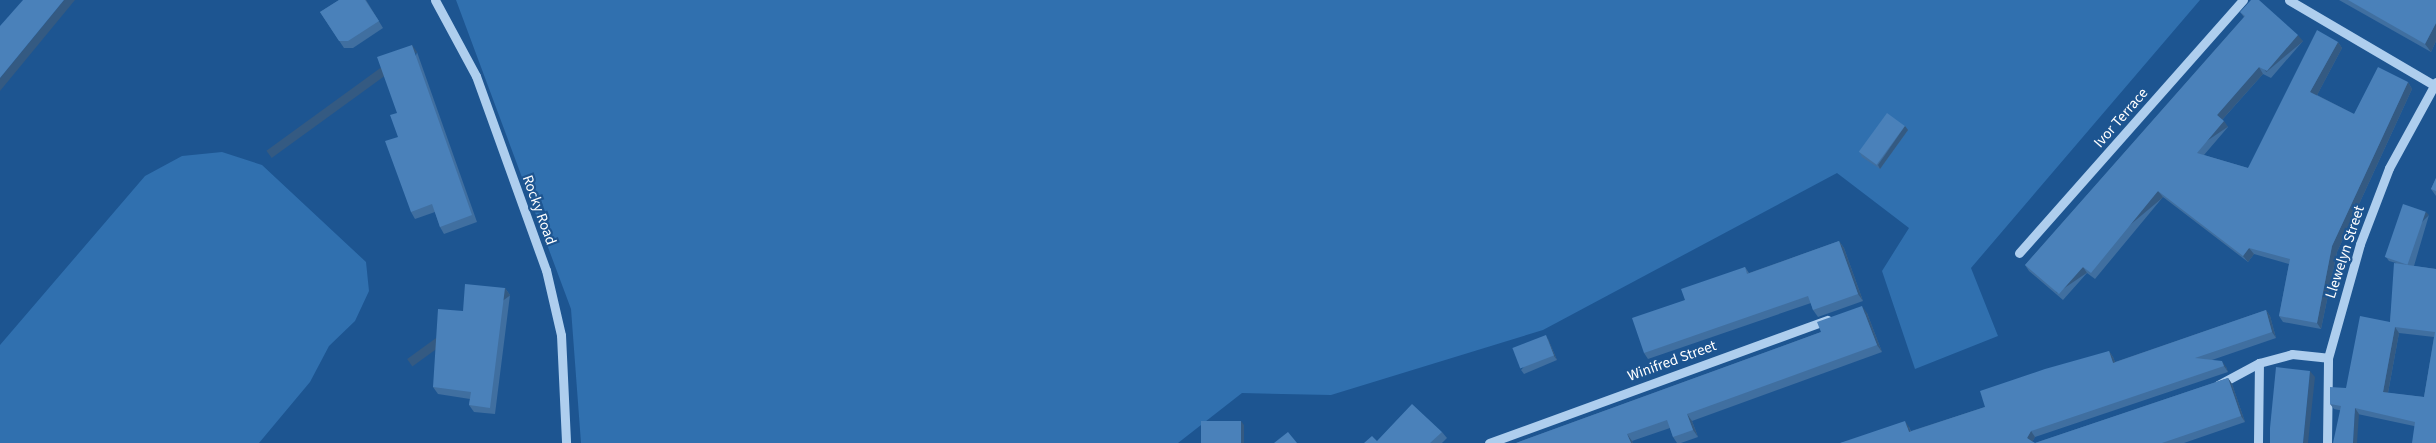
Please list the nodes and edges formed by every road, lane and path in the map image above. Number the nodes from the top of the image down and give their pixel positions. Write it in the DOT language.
graph roads {
  1 [pos="435,0"];
  2 [pos="2243,0"];
  3 [pos="2289,0"];
  4 [pos="2435,83"];
  5 [pos="2019,253"];
  6 [pos="1837,317"];
  7 [pos="2328,358"];
  8 [pos="2259,363"];
  9 [pos="2206,389"];
  10 [pos="566,443"];
  11 [pos="1489,443"];
  12 [pos="2258,443"];
  13 [pos="2327,443"];
  1 -- 10 [label="street, Rocky Road"];
  2 -- 5 [label="street, Ivor Terrace"];
  3 -- 4 [label="street"];
  4 -- 7 [label="street, Llewelyn Street"];
  6 -- 11 [label="street, Winifred Street"];
  7 -- 8 [label="street"];
  7 -- 13 [label="street, Llewelyn Street"];
  8 -- 9 [label="street"];
  8 -- 12 [label="street"];
}
